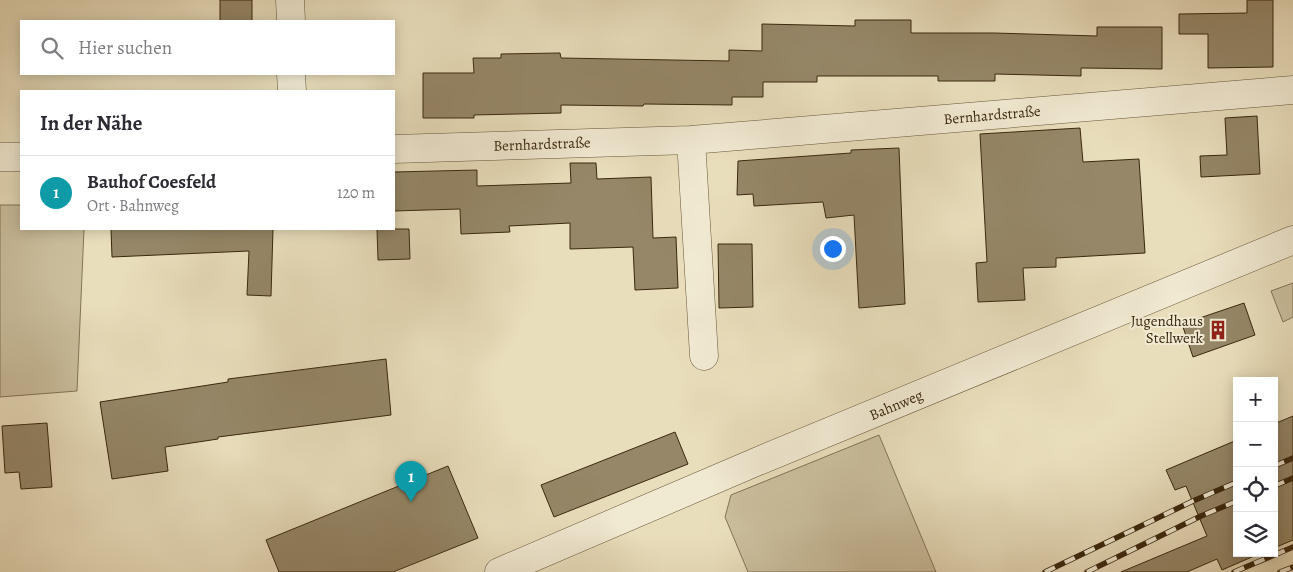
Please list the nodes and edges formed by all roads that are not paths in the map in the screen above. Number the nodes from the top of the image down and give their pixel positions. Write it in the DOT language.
graph roads {
  1 [pos="290,0"];
  2 [pos="291,20"];
  3 [pos="291,75"];
  4 [pos="292,90"];
  5 [pos="1293,90"];
  6 [pos="691,140"];
  7 [pos="395,149"];
  8 [pos="20,156"];
  9 [pos="0,157"];
  10 [pos="1293,240"];
  11 [pos="704,356"];
  12 [pos="499,572"];
  1 -- 2 [label="street"];
  3 -- 4 [label="street"];
  5 -- 6 [label="street, Bernhardstraße"];
  6 -- 7 [label="street, Bernhardstraße"];
  6 -- 11 [label="street"];
  8 -- 9 [label="street"];
  10 -- 12 [label="street, Bahnweg"];
}
